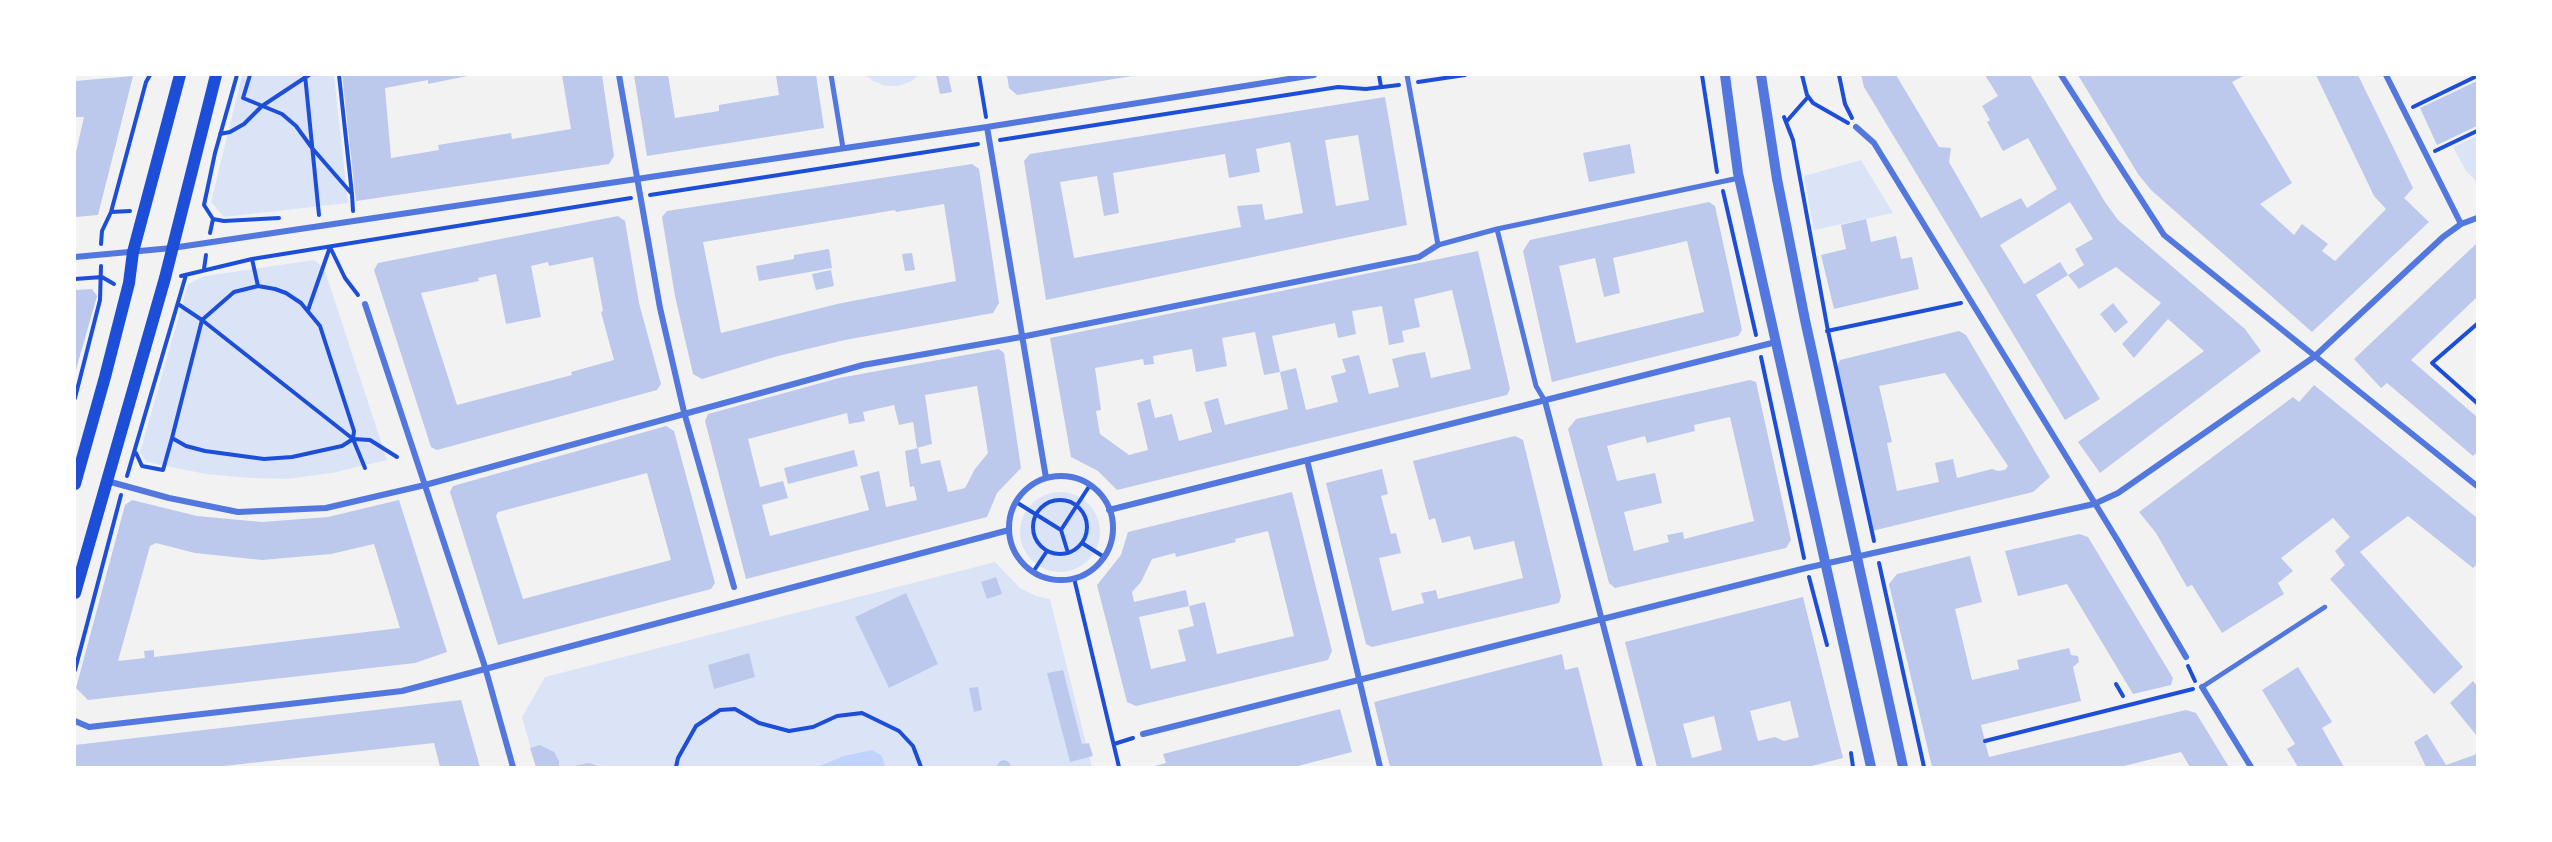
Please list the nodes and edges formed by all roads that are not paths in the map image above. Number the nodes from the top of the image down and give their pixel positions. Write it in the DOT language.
graph roads {
  1 [pos="180,75"];
  2 [pos="216,75"];
  3 [pos="619,75"];
  4 [pos="831,75"];
  5 [pos="1314,75"];
  6 [pos="1407,75"];
  7 [pos="1725,75"];
  8 [pos="1761,75"];
  9 [pos="2061,75"];
  10 [pos="2386,75"];
  11 [pos="987,127"];
  12 [pos="1856,127"];
  13 [pos="843,148"];
  14 [pos="637,178"];
  15 [pos="1739,178"];
  16 [pos="2477,218"];
  17 [pos="2461,224"];
  18 [pos="1497,229"];
  19 [pos="1438,245"];
  20 [pos="172,248"];
  21 [pos="133,252"];
  22 [pos="75,257"];
  23 [pos="365,304"];
  24 [pos="1021,337"];
  25 [pos="1776,342"];
  26 [pos="2314,357"];
  27 [pos="1545,401"];
  28 [pos="684,412"];
  29 [pos="1307,460"];
  30 [pos="1046,478"];
  31 [pos="107,482"];
  32 [pos="75,484"];
  33 [pos="425,485"];
  34 [pos="2477,486"];
  35 [pos="2094,504"];
  36 [pos="1109,510"];
  37 [pos="1009,530"];
  38 [pos="1857,556"];
  39 [pos="1827,563"];
  40 [pos="734,587"];
  41 [pos="75,593"];
  42 [pos="2325,607"];
  43 [pos="1602,621"];
  44 [pos="2186,657"];
  45 [pos="485,667"];
  46 [pos="1359,679"];
  47 [pos="2202,687"];
  48 [pos="75,721"];
  49 [pos="1143,734"];
  50 [pos="513,767"];
  51 [pos="1380,767"];
  52 [pos="1640,767"];
  53 [pos="1871,767"];
  54 [pos="1903,767"];
  55 [pos="2251,767"];
  1 -- 21 [label="main road"];
  2 -- 20 [label="main road"];
  3 -- 14 [label="street"];
  4 -- 13 [label="street"];
  5 -- 11 [label="street"];
  6 -- 19 [label="street"];
  7 -- 15 [label="street"];
  8 -- 38 [label="street"];
  9 -- 26 [label="street"];
  10 -- 17 [label="street"];
  11 -- 13 [label="street"];
  11 -- 24 [label="street"];
  12 -- 35 [label="street"];
  13 -- 14 [label="street"];
  14 -- 20 [label="street"];
  14 -- 28 [label="street"];
  15 -- 18 [label="street"];
  15 -- 25 [label="street"];
  16 -- 17 [label="street"];
  17 -- 26 [label="street"];
  18 -- 19 [label="street"];
  18 -- 27 [label="street"];
  19 -- 24 [label="street"];
  20 -- 21 [label="street"];
  20 -- 31 [label="main road"];
  21 -- 22 [label="street"];
  21 -- 32 [label="main road"];
  23 -- 33 [label="street"];
  24 -- 28 [label="street"];
  24 -- 30 [label="street"];
  25 -- 27 [label="street"];
  25 -- 39 [label="street"];
  26 -- 34 [label="street"];
  26 -- 35 [label="street"];
  27 -- 29 [label="street"];
  27 -- 43 [label="street"];
  28 -- 33 [label="street"];
  28 -- 40 [label="street"];
  29 -- 36 [label="street"];
  29 -- 46 [label="street"];
  30 -- 36 [label="street"];
  30 -- 37 [label="street"];
  31 -- 33 [label="street"];
  31 -- 41 [label="main road"];
  33 -- 45 [label="street"];
  35 -- 38 [label="street"];
  35 -- 44 [label="street"];
  36 -- 37 [label="street"];
  37 -- 45 [label="street"];
  38 -- 39 [label="street"];
  38 -- 54 [label="street"];
  39 -- 43 [label="street"];
  39 -- 53 [label="street"];
  42 -- 47 [label="lane"];
  43 -- 46 [label="street"];
  43 -- 52 [label="street"];
  45 -- 48 [label="street"];
  45 -- 50 [label="street"];
  46 -- 49 [label="street"];
  46 -- 51 [label="street"];
  47 -- 55 [label="street"];
}
